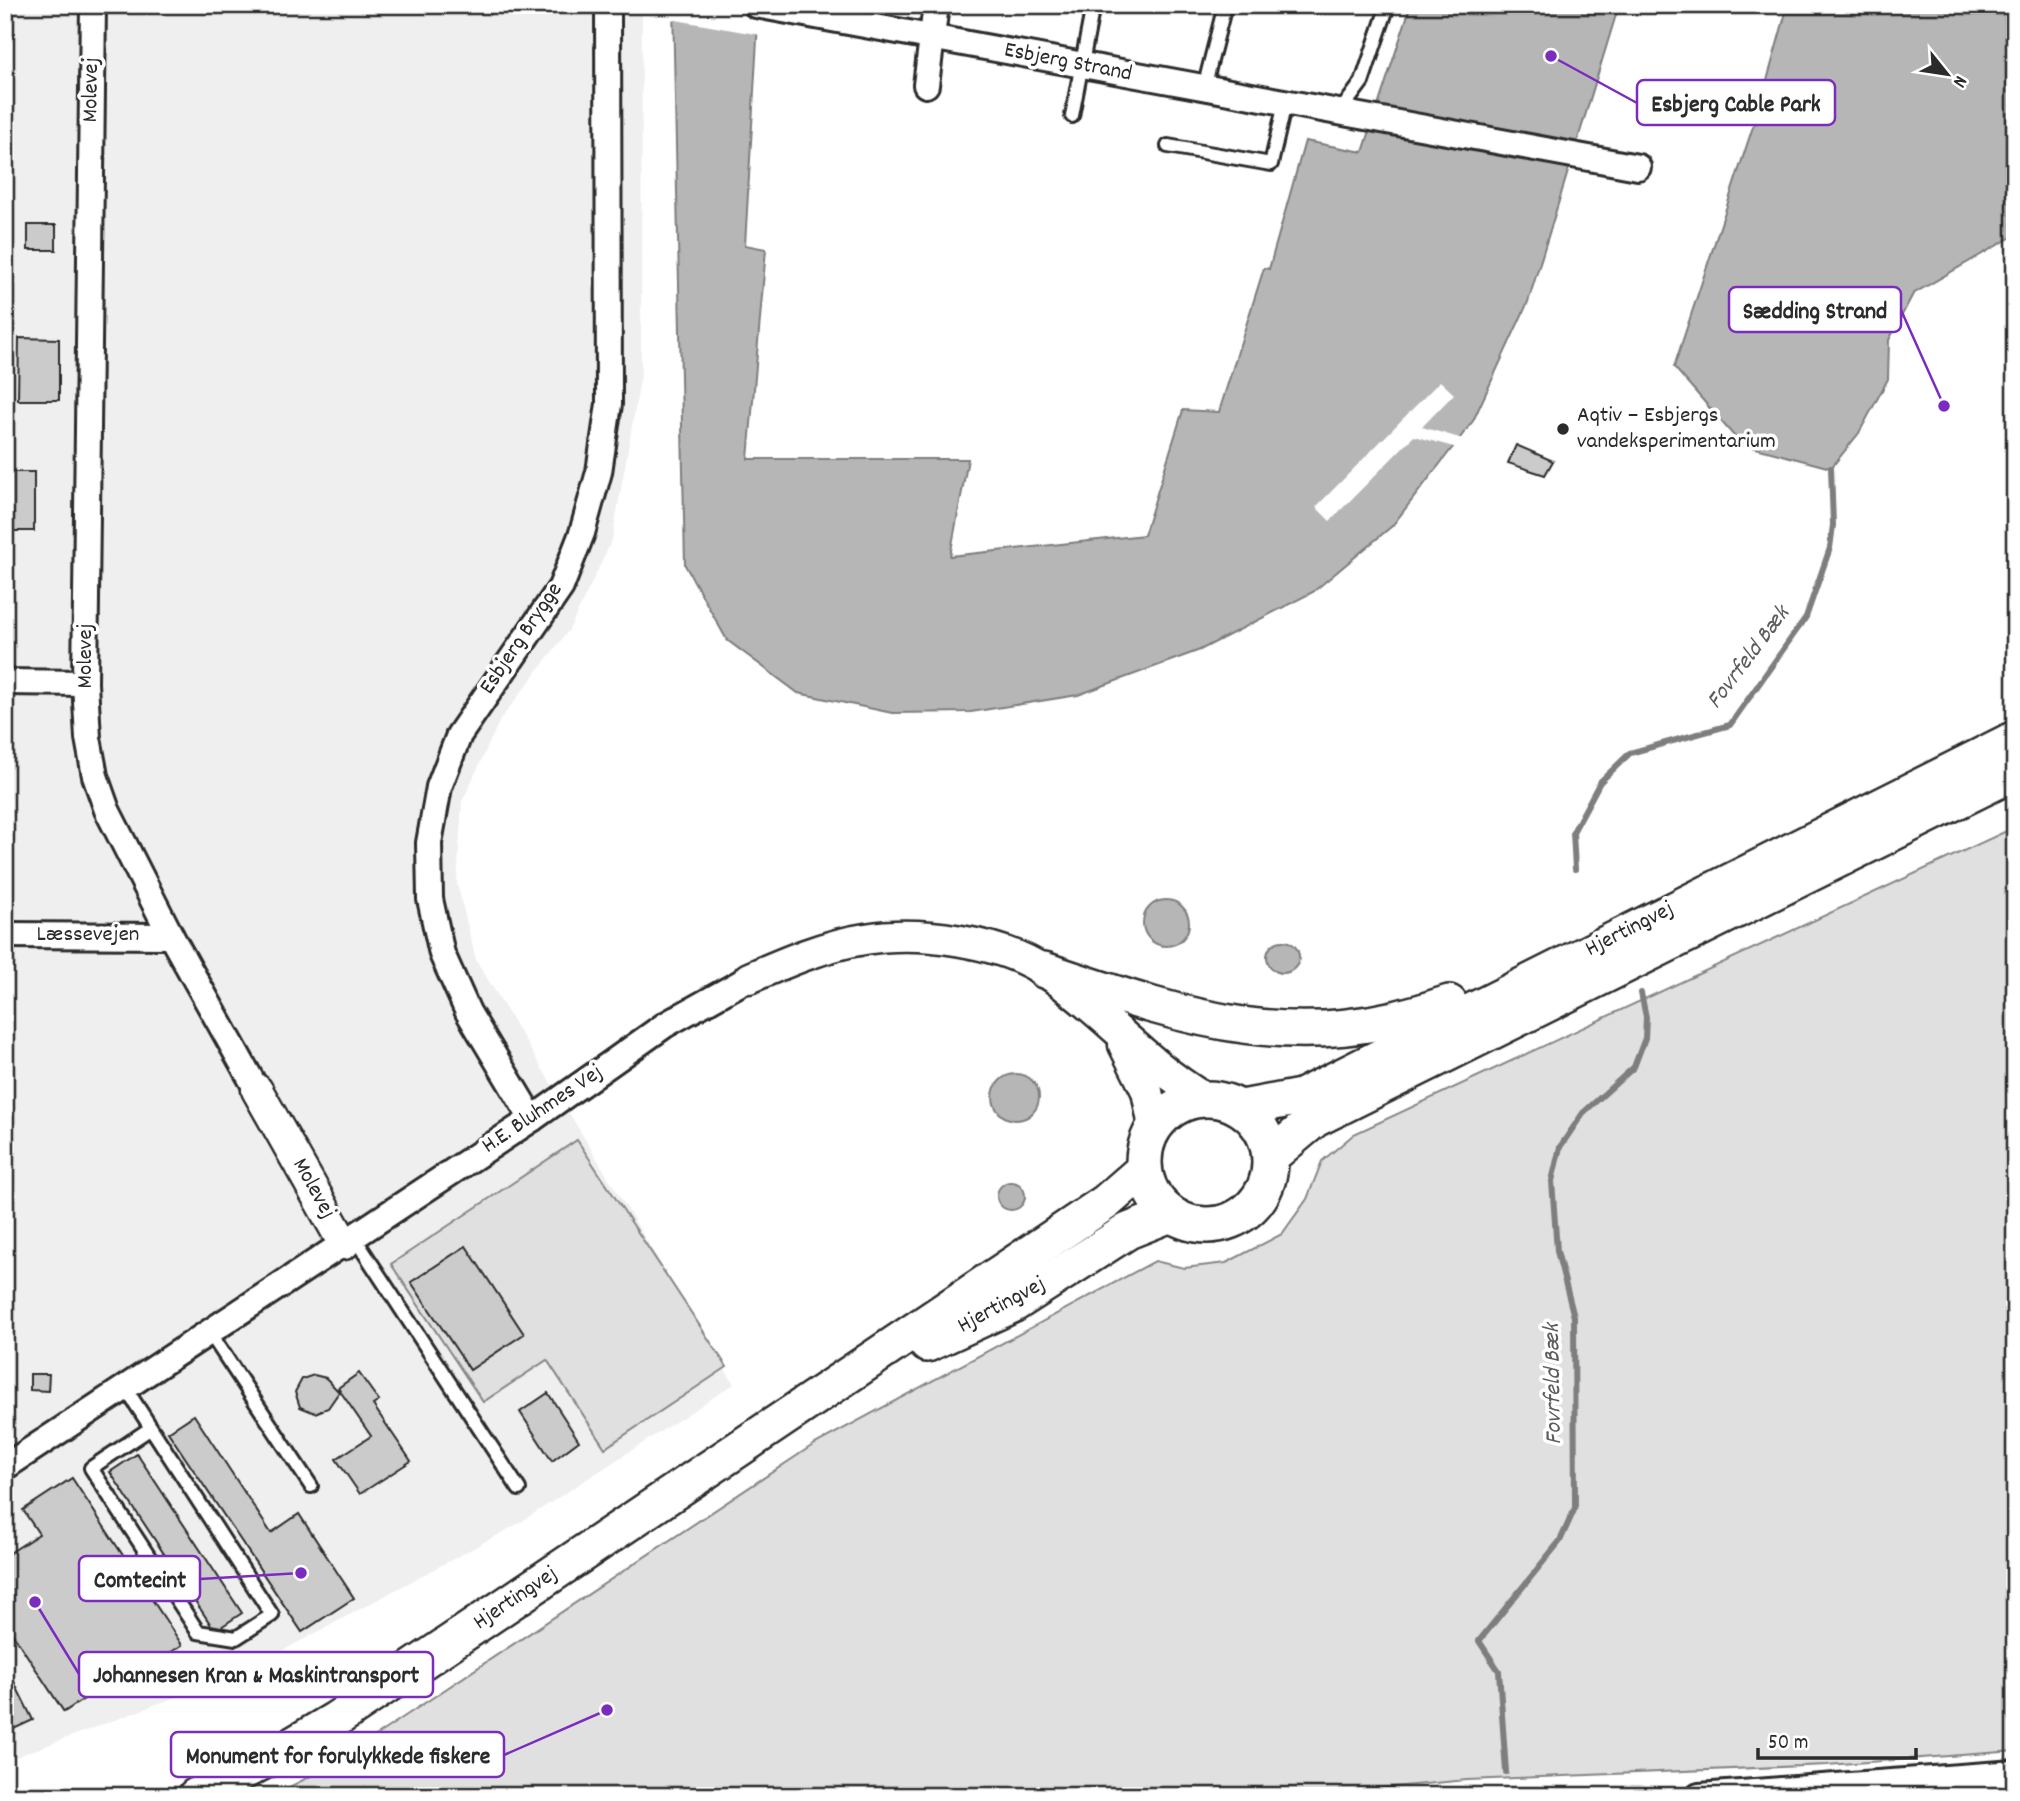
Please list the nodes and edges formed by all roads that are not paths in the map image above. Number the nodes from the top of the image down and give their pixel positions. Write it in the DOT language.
graph roads {
  1 [pos="93,5"];
  2 [pos="608,5"];
  3 [pos="936,5"];
  4 [pos="1093,5"];
  5 [pos="1225,5"];
  6 [pos="1388,5"];
  7 [pos="768,7"];
  8 [pos="932,38"];
  9 [pos="1082,65"];
  10 [pos="926,85"];
  11 [pos="1204,88"];
  12 [pos="1285,103"];
  13 [pos="1347,115"];
  14 [pos="1072,116"];
  15 [pos="1168,146"];
  16 [pos="1638,167"];
  17 [pos="5,682"];
  18 [pos="85,683"];
  19 [pos="2015,739"];
  20 [pos="2015,772"];
  21 [pos="1662,913"];
  22 [pos="5,935"];
  23 [pos="171,936"];
  24 [pos="1044,970"];
  25 [pos="749,978"];
  26 [pos="1115,1030"];
  27 [pos="257,1090"];
  28 [pos="1204,1098"];
  29 [pos="1242,1108"];
  30 [pos="532,1119"];
  31 [pos="1154,1127"];
  32 [pos="1271,1156"];
  33 [pos="1144,1170"];
  34 [pos="1171,1214"];
  35 [pos="349,1241"];
  36 [pos="210,1333"];
  37 [pos="126,1389"];
  38 [pos="829,1390"];
  39 [pos="152,1428"];
  40 [pos="5,1467"];
  41 [pos="312,1486"];
  42 [pos="519,1489"];
  43 [pos="2015,1773"];
  44 [pos="196,1796"];
  45 [pos="1699,1796"];
  1 -- 18 [label="street, Molevej"];
  2 -- 30 [label="street, Esbjerg Brygge"];
  3 -- 8 [label="street"];
  4 -- 9 [label="lane"];
  5 -- 11 [label="lane"];
  6 -- 13 [label="lane"];
  7 -- 8 [label="street, Esbjerg Strand"];
  8 -- 9 [label="street, Esbjerg Strand"];
  8 -- 10 [label="street"];
  9 -- 11 [label="street, Esbjerg Strand"];
  9 -- 14 [label="lane"];
  11 -- 12 [label="street, Esbjerg Strand"];
  12 -- 13 [label="street, Esbjerg Strand"];
  12 -- 15 [label="lane"];
  13 -- 16 [label="street, Esbjerg Strand"];
  17 -- 18 [label="street"];
  18 -- 23 [label="street, Molevej"];
  19 -- 21 [label="main road, Hjertingvej"];
  20 -- 32 [label="main road, Hjertingvej"];
  21 -- 24 [label="main road"];
  21 -- 29 [label="main road, Hjertingvej"];
  22 -- 23 [label="street, Læssevejen"];
  23 -- 27 [label="street, Molevej"];
  24 -- 25 [label="street, H.E. Bluhmes Vej"];
  24 -- 26 [label="street, H.E. Bluhmes Vej"];
  25 -- 30 [label="street, H.E. Bluhmes Vej"];
  26 -- 28 [label="street, H.E. Bluhmes Vej"];
  26 -- 31 [label="street, H.E. Bluhmes Vej"];
  27 -- 35 [label="street, Molevej"];
  28 -- 29 [label="main road"];
  28 -- 31 [label="main road"];
  29 -- 32 [label="main road"];
  30 -- 35 [label="street, H.E. Bluhmes Vej"];
  31 -- 33 [label="main road"];
  32 -- 34 [label="main road"];
  33 -- 34 [label="main road"];
  33 -- 38 [label="main road, Hjertingvej"];
  34 -- 38 [label="main road, Hjertingvej"];
  35 -- 36 [label="street, H.E. Bluhmes Vej"];
  35 -- 42 [label="lane"];
  36 -- 37 [label="street, H.E. Bluhmes Vej"];
  36 -- 41 [label="lane"];
  37 -- 39 [label="lane"];
  37 -- 40 [label="street, H.E. Bluhmes Vej"];
  38 -- 44 [label="main road, Hjertingvej"];
  39 -- 39 [label="lane"];
  43 -- 45 [label="street"];
}
